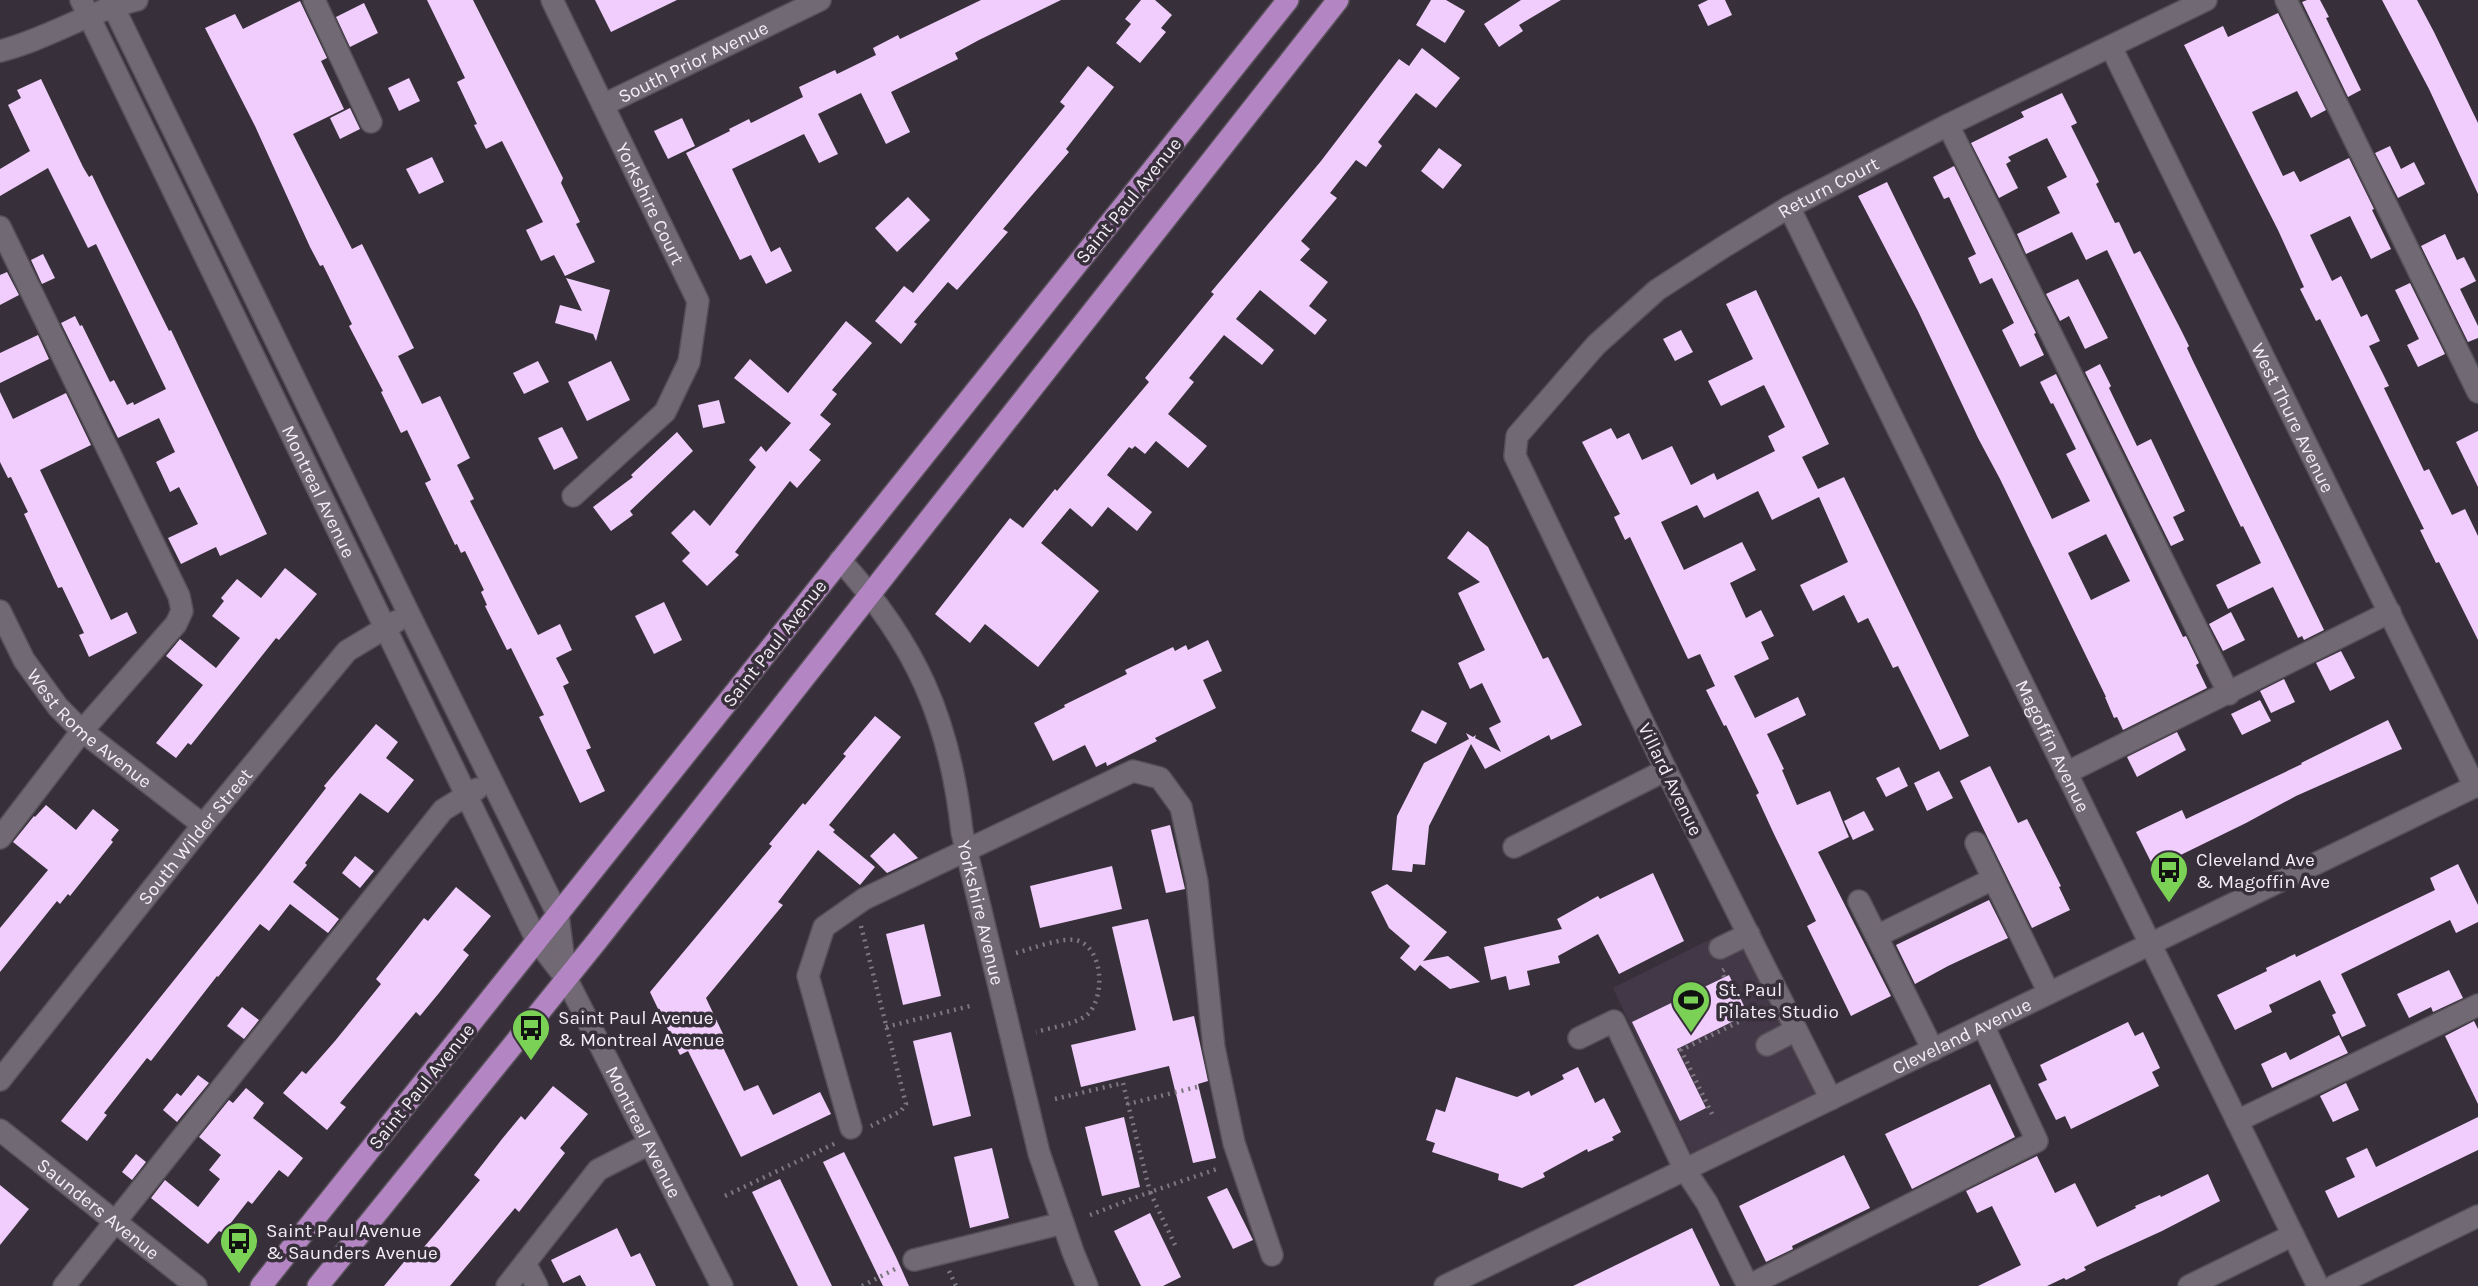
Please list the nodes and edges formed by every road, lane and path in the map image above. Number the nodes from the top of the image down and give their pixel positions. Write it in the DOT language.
graph roads {
  1 [pos="138,0"];
  2 [pos="314,0"];
  3 [pos="552,0"];
  4 [pos="820,0"];
  5 [pos="1288,0"];
  6 [pos="1338,0"];
  7 [pos="2206,0"];
  8 [pos="2286,0"];
  9 [pos="112,3"];
  10 [pos="85,8"];
  11 [pos="2111,47"];
  12 [pos="0,51"];
  13 [pos="603,105"];
  14 [pos="371,121"];
  15 [pos="1948,125"];
  16 [pos="1789,207"];
  17 [pos="0,227"];
  18 [pos="2478,392"];
  19 [pos="1515,456"];
  20 [pos="573,496"];
  21 [pos="840,560"];
  22 [pos="870,593"];
  23 [pos="0,611"];
  24 [pos="2390,612"];
  25 [pos="409,614"];
  26 [pos="385,627"];
  27 [pos="2229,694"];
  28 [pos="82,731"];
  29 [pos="1666,770"];
  30 [pos="2066,773"];
  31 [pos="492,780"];
  32 [pos="2477,786"];
  33 [pos="466,795"];
  34 [pos="203,824"];
  35 [pos="0,838"];
  36 [pos="1976,843"];
  37 [pos="1514,847"];
  38 [pos="967,851"];
  39 [pos="1993,879"];
  40 [pos="1860,901"];
  41 [pos="855,905"];
  42 [pos="558,915"];
  43 [pos="1749,934"];
  44 [pos="1877,936"];
  45 [pos="537,941"];
  46 [pos="2150,945"];
  47 [pos="1720,948"];
  48 [pos="1016,953"];
  49 [pos="566,978"];
  50 [pos="2049,993"];
  51 [pos="2478,1005"];
  52 [pos="970,1006"];
  53 [pos="1752,1015"];
  54 [pos="1983,1025"];
  55 [pos="886,1027"];
  56 [pos="1796,1031"];
  57 [pos="1036,1032"];
  58 [pos="1579,1038"];
  59 [pos="1767,1045"];
  60 [pos="1933,1050"];
  61 [pos="1702,1077"];
  62 [pos="0,1080"];
  63 [pos="1222,1081"];
  64 [pos="1696,1082"];
  65 [pos="1055,1099"];
  66 [pos="1830,1099"];
  67 [pos="1128,1104"];
  68 [pos="1712,1114"];
  69 [pos="2237,1121"];
  70 [pos="0,1130"];
  71 [pos="853,1132"];
  72 [pos="649,1144"];
  73 [pos="1240,1160"];
  74 [pos="1685,1170"];
  75 [pos="1150,1192"];
  76 [pos="725,1196"];
  77 [pos="1090,1215"];
  78 [pos="2478,1216"];
  79 [pos="115,1221"];
  80 [pos="1062,1223"];
  81 [pos="2293,1235"];
  82 [pos="1175,1245"];
  83 [pos="1272,1255"];
  84 [pos="914,1261"];
  85 [pos="525,1263"];
  86 [pos="64,1286"];
  87 [pos="196,1286"];
  88 [pos="261,1286"];
  89 [pos="318,1286"];
  90 [pos="507,1286"];
  91 [pos="537,1286"];
  92 [pos="722,1286"];
  93 [pos="862,1286"];
  94 [pos="1087,1286"];
  95 [pos="1445,1286"];
  96 [pos="1748,1286"];
  97 [pos="2189,1286"];
  98 [pos="2318,1286"];
  99 [pos="2334,1286"];
  1 -- 9 [label="street"];
  2 -- 14 [label="street"];
  3 -- 13 [label="street"];
  4 -- 13 [label="street, South Prior Avenue"];
  5 -- 21 [label="main road, Saint Paul Avenue"];
  6 -- 22 [label="main road"];
  7 -- 11 [label="street, Return Court"];
  8 -- 18 [label="street"];
  9 -- 10 [label="street"];
  9 -- 25 [label="street, Montreal Avenue"];
  10 -- 12 [label="street"];
  10 -- 26 [label="street, Montreal Avenue"];
  11 -- 15 [label="street, Return Court"];
  11 -- 24 [label="street, West Thure Avenue"];
  13 -- 20 [label="street, Yorkshire Court"];
  15 -- 16 [label="street, Return Court"];
  15 -- 27 [label="street"];
  16 -- 19 [label="street, Return Court"];
  16 -- 30 [label="street, Magoffin Avenue"];
  17 -- 28 [label="street"];
  19 -- 29 [label="street, Villard Avenue"];
  21 -- 22 [label="street, Yorkshire Avenue"];
  21 -- 42 [label="main road, Saint Paul Avenue"];
  22 -- 38 [label="street, Yorkshire Avenue"];
  22 -- 49 [label="main road"];
  23 -- 28 [label="street, West Rome Avenue"];
  24 -- 27 [label="street"];
  24 -- 32 [label="street, West Thure Avenue"];
  25 -- 26 [label="street, South Wilder Street"];
  25 -- 31 [label="street, Montreal Avenue"];
  26 -- 33 [label="street, Montreal Avenue"];
  26 -- 34 [label="street, South Wilder Street"];
  27 -- 30 [label="street"];
  28 -- 34 [label="street, West Rome Avenue"];
  28 -- 35 [label="street"];
  29 -- 37 [label="street"];
  29 -- 43 [label="street, Villard Avenue"];
  30 -- 46 [label="street, Magoffin Avenue"];
  31 -- 33 [label="street"];
  31 -- 42 [label="street, Montreal Avenue"];
  32 -- 46 [label="street, Cleveland Avenue"];
  33 -- 45 [label="street, Montreal Avenue"];
  33 -- 79 [label="street"];
  34 -- 62 [label="street, South Wilder Street"];
  36 -- 39 [label="street"];
  38 -- 41 [label="street"];
  38 -- 63 [label="street"];
  38 -- 80 [label="street, Yorkshire Avenue"];
  39 -- 44 [label="street"];
  39 -- 50 [label="street"];
  40 -- 44 [label="street"];
  41 -- 55 [label="path"];
  41 -- 71 [label="street"];
  42 -- 45 [label="main road, Saint Paul Avenue"];
  42 -- 49 [label="street, Montreal Avenue"];
  43 -- 47 [label="street"];
  43 -- 56 [label="street, Villard Avenue"];
  44 -- 60 [label="street"];
  45 -- 49 [label="street, Montreal Avenue"];
  45 -- 88 [label="main road, Saint Paul Avenue"];
  46 -- 50 [label="street, Cleveland Avenue"];
  46 -- 69 [label="street, Magoffin Avenue"];
  48 -- 57 [label="path"];
  49 -- 72 [label="street, Montreal Avenue"];
  49 -- 89 [label="main road"];
  50 -- 54 [label="street, Cleveland Avenue"];
  51 -- 69 [label="street"];
  52 -- 55 [label="path"];
  53 -- 64 [label="path"];
  54 -- 60 [label="street, Cleveland Avenue"];
  54 -- 96 [label="street"];
  55 -- 71 [label="path"];
  56 -- 59 [label="street"];
  56 -- 66 [label="street, Villard Avenue"];
  58 -- 74 [label="street"];
  60 -- 66 [label="street, Cleveland Avenue"];
  61 -- 64 [label="path"];
  63 -- 67 [label="path"];
  63 -- 73 [label="street"];
  64 -- 68 [label="path"];
  65 -- 67 [label="path"];
  66 -- 74 [label="street, Cleveland Avenue"];
  67 -- 75 [label="path"];
  69 -- 81 [label="street, Magoffin Avenue"];
  70 -- 79 [label="street, Saunders Avenue"];
  71 -- 76 [label="path"];
  72 -- 85 [label="street"];
  72 -- 92 [label="street, Montreal Avenue"];
  73 -- 75 [label="path"];
  73 -- 83 [label="street"];
  74 -- 95 [label="street, Cleveland Avenue"];
  74 -- 96 [label="street"];
  75 -- 77 [label="path"];
  75 -- 82 [label="path"];
  78 -- 99 [label="street"];
  79 -- 86 [label="street"];
  79 -- 87 [label="street, Saunders Avenue"];
  80 -- 84 [label="street"];
  80 -- 94 [label="street, Yorkshire Avenue"];
  81 -- 97 [label="street"];
  81 -- 98 [label="street, Magoffin Avenue"];
  84 -- 93 [label="path"];
  85 -- 90 [label="street"];
  85 -- 91 [label="street"];
}
